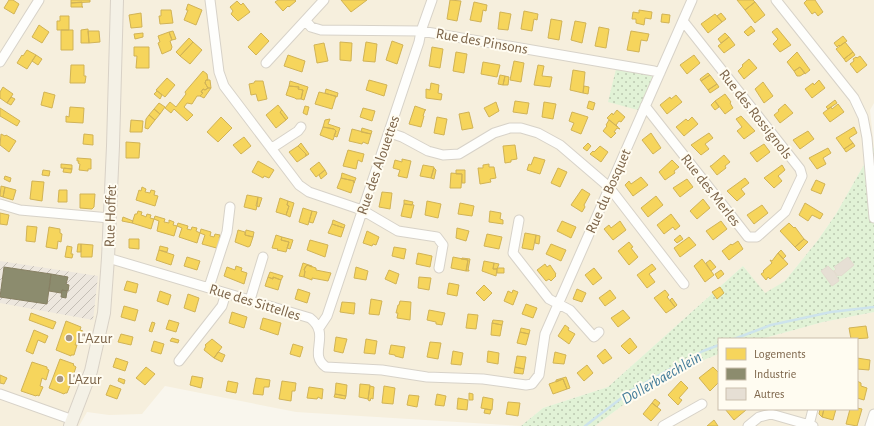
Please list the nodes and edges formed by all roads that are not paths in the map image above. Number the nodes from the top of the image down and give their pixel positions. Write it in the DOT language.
graph roads {
  1 [pos="39,0"];
  2 [pos="117,0"];
  3 [pos="210,0"];
  4 [pos="324,0"];
  5 [pos="432,0"];
  6 [pos="692,0"];
  7 [pos="776,0"];
  8 [pos="306,21"];
  9 [pos="683,21"];
  10 [pos="421,31"];
  11 [pos="0,62"];
  12 [pos="266,63"];
  13 [pos="660,73"];
  14 [pos="645,106"];
  15 [pos="301,127"];
  16 [pos="390,132"];
  17 [pos="272,148"];
  18 [pos="609,187"];
  19 [pos="0,204"];
  20 [pos="230,207"];
  21 [pos="362,210"];
  22 [pos="784,212"];
  23 [pos="110,218"];
  24 [pos="874,218"];
  25 [pos="518,220"];
  26 [pos="263,257"];
  27 [pos="108,258"];
  28 [pos="439,268"];
  29 [pos="684,284"];
  30 [pos="209,287"];
  31 [pos="226,293"];
  32 [pos="250,300"];
  33 [pos="558,304"];
  34 [pos="319,328"];
  35 [pos="600,332"];
  36 [pos="178,361"];
  37 [pos="532,384"];
  38 [pos="0,394"];
  39 [pos="702,404"];
  40 [pos="813,410"];
  41 [pos="874,414"];
  42 [pos="71,423"];
  43 [pos="811,425"];
  44 [pos="663,426"];
  45 [pos="748,426"];
  46 [pos="870,426"];
  1 -- 11 [label="street"];
  2 -- 23 [label="main road, Rue Hoffet"];
  3 -- 17 [label="street"];
  4 -- 8 [label="street"];
  5 -- 10 [label="street, Rue des Alouettes"];
  6 -- 9 [label="street, Rue du Bosquet"];
  7 -- 24 [label="street"];
  8 -- 10 [label="street, Rue des Pinsons"];
  8 -- 12 [label="street"];
  9 -- 13 [label="street, Rue du Bosquet"];
  9 -- 22 [label="street, Rue des Rossignols"];
  10 -- 13 [label="street, Rue des Pinsons"];
  10 -- 16 [label="street, Rue des Alouettes"];
  13 -- 14 [label="street, Rue du Bosquet"];
  14 -- 18 [label="street, Rue du Bosquet"];
  14 -- 22 [label="street, Rue des Merles"];
  15 -- 17 [label="street"];
  16 -- 18 [label="street"];
  16 -- 21 [label="street, Rue des Alouettes"];
  17 -- 21 [label="street"];
  18 -- 29 [label="street"];
  18 -- 33 [label="street, Rue du Bosquet"];
  19 -- 23 [label="street"];
  20 -- 30 [label="street"];
  21 -- 28 [label="street"];
  21 -- 34 [label="street, Rue des Alouettes"];
  23 -- 27 [label="main road, Rue Hoffet"];
  25 -- 33 [label="street"];
  26 -- 32 [label="street"];
  27 -- 30 [label="street, Rue des Sittelles"];
  27 -- 42 [label="main road, Rue Hoffet"];
  30 -- 31 [label="street, Rue des Sittelles"];
  31 -- 32 [label="street, Rue des Sittelles"];
  31 -- 36 [label="street"];
  32 -- 34 [label="street, Rue des Sittelles"];
  33 -- 35 [label="street"];
  33 -- 37 [label="street, Rue du Bosquet"];
  34 -- 37 [label="street, Rue des Sittelles"];
  38 -- 42 [label="street"];
  39 -- 44 [label="street"];
  40 -- 43 [label="street"];
  41 -- 46 [label="street"];
  43 -- 45 [label="street"];
}
